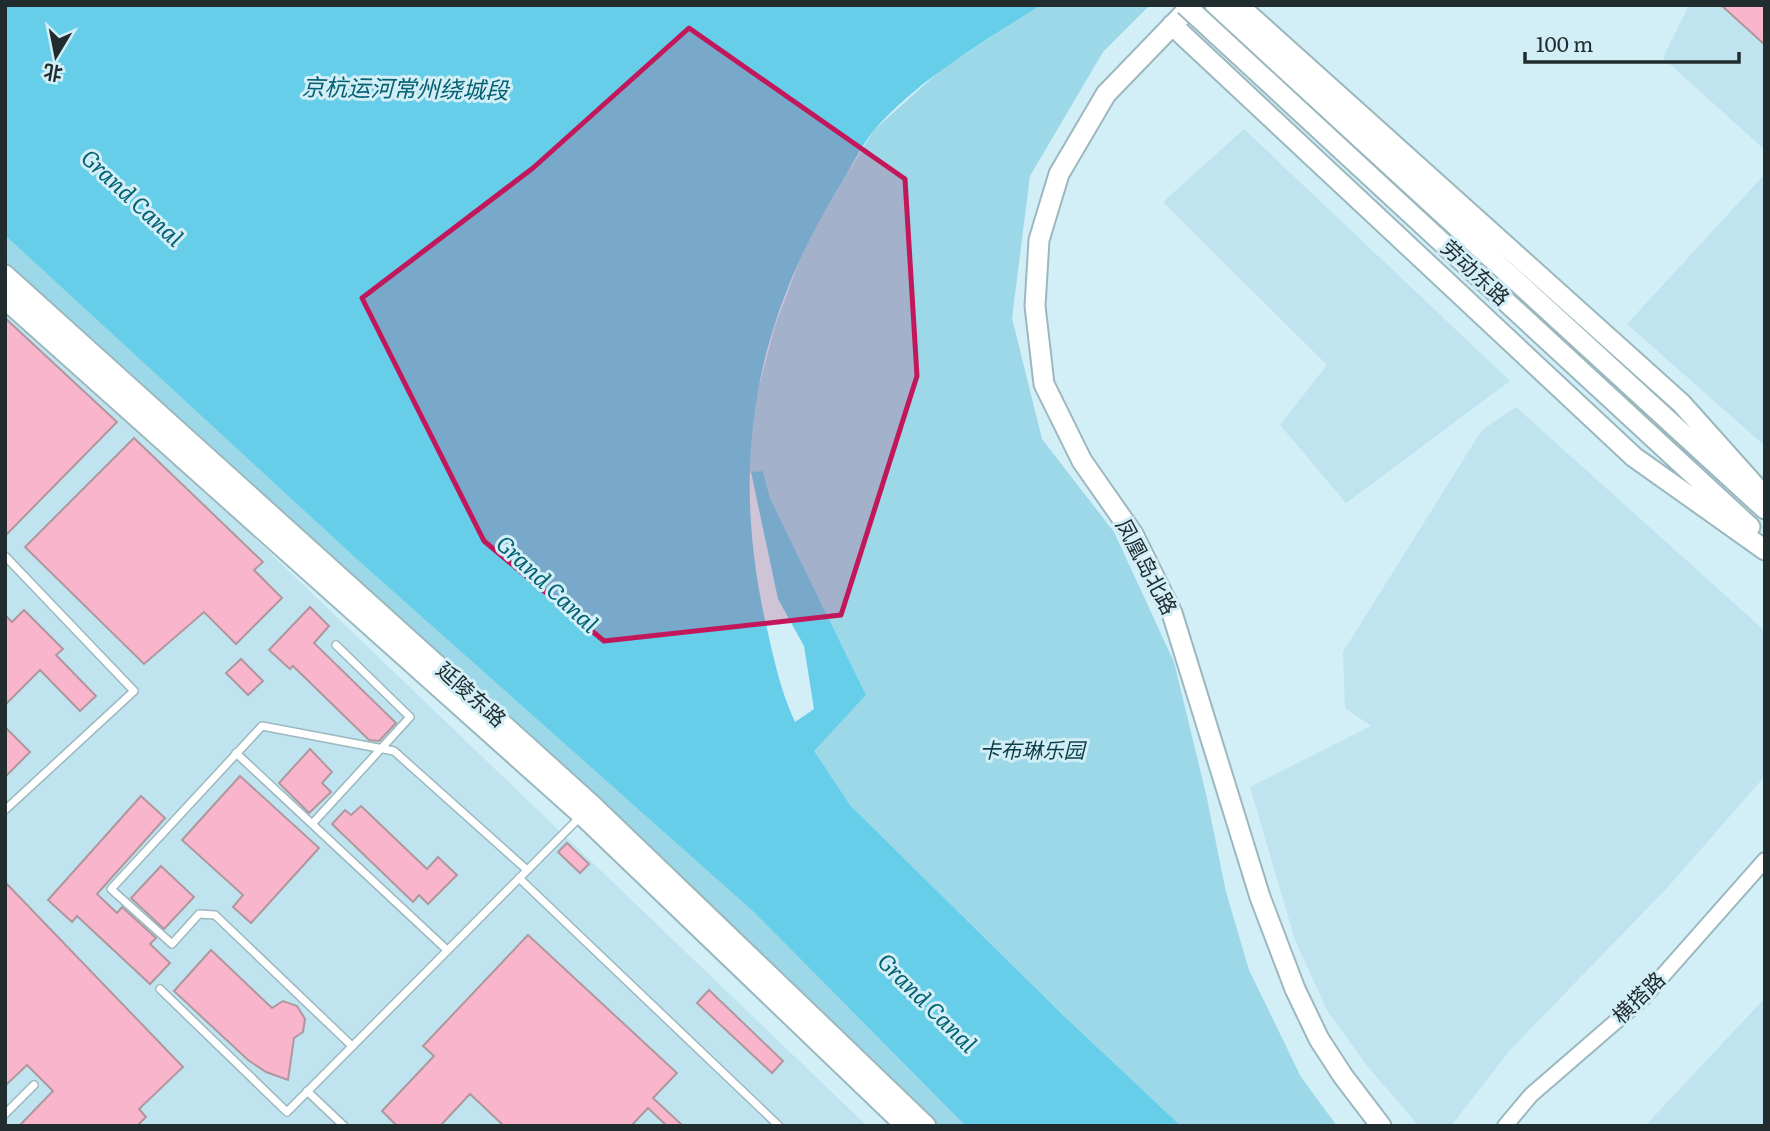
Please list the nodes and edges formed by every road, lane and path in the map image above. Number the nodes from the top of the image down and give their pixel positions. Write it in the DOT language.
graph roads {
  1 [pos="1185,5"];
  2 [pos="1192,5"];
  3 [pos="1215,5"];
  4 [pos="1238,5"];
  5 [pos="1172,26"];
  6 [pos="5,275"];
  7 [pos="5,299"];
  8 [pos="1765,496"];
  9 [pos="1765,509"];
  10 [pos="1765,541"];
  11 [pos="1765,550"];
  12 [pos="5,556"];
  13 [pos="336,645"];
  14 [pos="382,749"];
  15 [pos="236,753"];
  16 [pos="5,810"];
  17 [pos="582,815"];
  18 [pos="312,824"];
  19 [pos="1765,860"];
  20 [pos="527,870"];
  21 [pos="519,878"];
  22 [pos="447,950"];
  23 [pos="160,989"];
  24 [pos="352,1046"];
  25 [pos="34,1084"];
  26 [pos="307,1091"];
  27 [pos="5,1114"];
  28 [pos="344,1126"];
  29 [pos="779,1126"];
  30 [pos="906,1126"];
  31 [pos="926,1126"];
  32 [pos="1381,1126"];
  33 [pos="1505,1126"];
  1 -- 10 [label="main road, 劳动东路, bridge"];
  2 -- 5 [label="main road, 凤凰岛北路"];
  3 -- 9 [label="main road, 劳动东路"];
  4 -- 8 [label="main road"];
  5 -- 11 [label="main road"];
  5 -- 32 [label="main road, 凤凰岛北路"];
  6 -- 31 [label="main road, 延陵东路"];
  7 -- 17 [label="main road, 延陵东路"];
  12 -- 16 [label="lane"];
  13 -- 14 [label="lane"];
  14 -- 15 [label="lane"];
  14 -- 18 [label="lane"];
  14 -- 20 [label="lane"];
  15 -- 18 [label="lane"];
  15 -- 24 [label="lane"];
  17 -- 20 [label="lane"];
  17 -- 30 [label="main road, 延陵东路"];
  18 -- 22 [label="lane"];
  19 -- 33 [label="street, 横搭路"];
  20 -- 21 [label="lane"];
  21 -- 22 [label="lane"];
  21 -- 29 [label="lane"];
  22 -- 24 [label="lane"];
  23 -- 26 [label="lane"];
  24 -- 26 [label="lane"];
  25 -- 27 [label="lane"];
  26 -- 28 [label="lane"];
}
